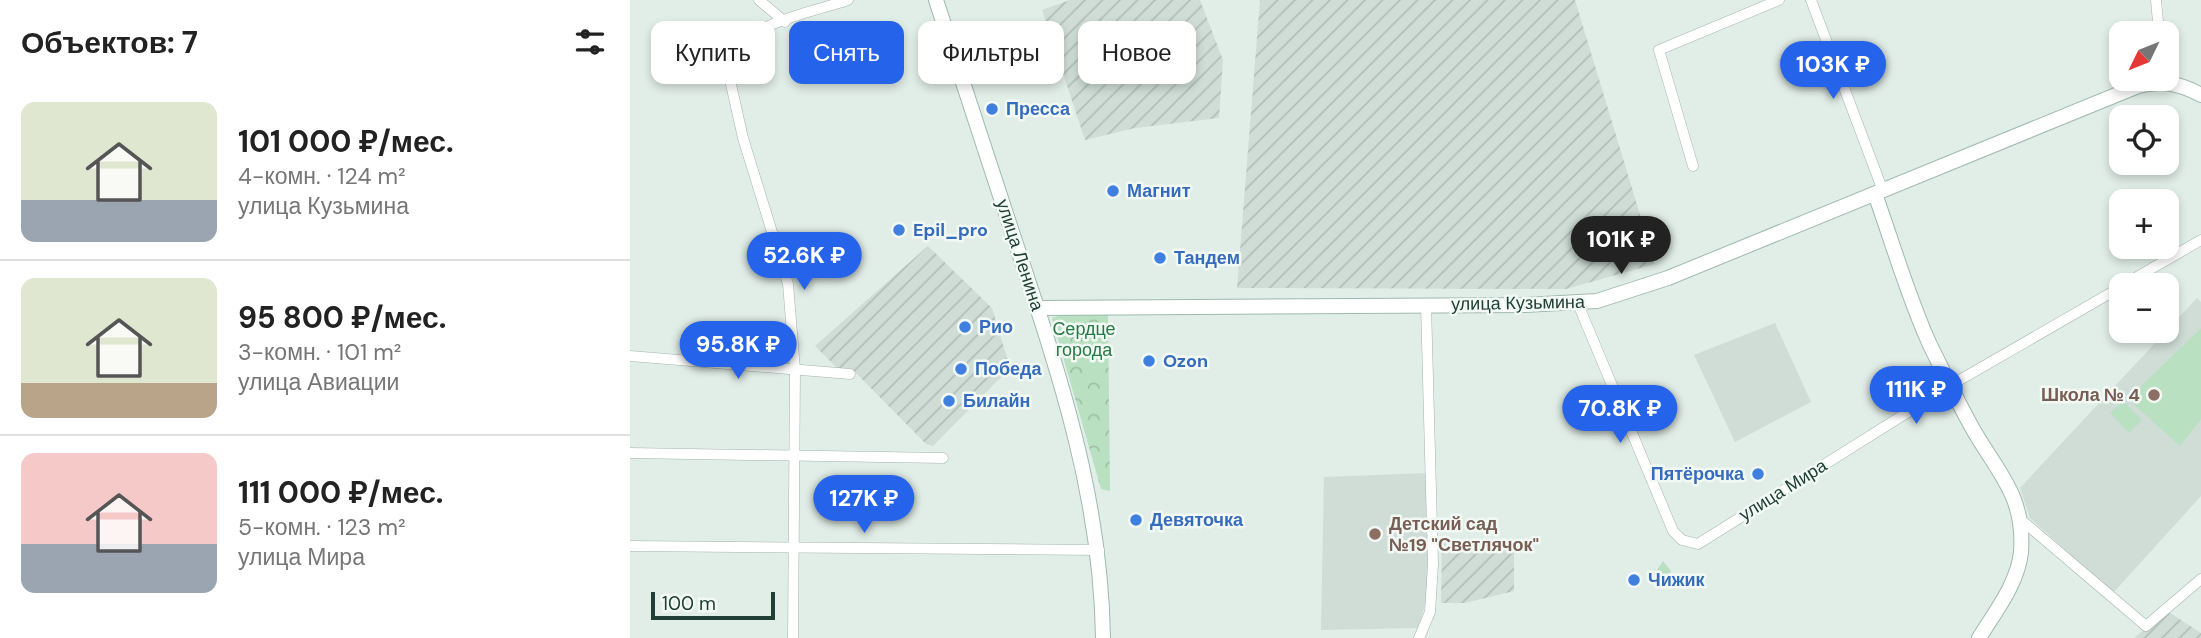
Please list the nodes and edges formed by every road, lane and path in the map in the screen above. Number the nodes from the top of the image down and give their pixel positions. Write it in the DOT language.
graph roads {
  1 [pos="758,0"];
  2 [pos="848,0"];
  3 [pos="936,0"];
  4 [pos="1779,0"];
  5 [pos="1811,0"];
  6 [pos="2155,0"];
  7 [pos="2158,21"];
  8 [pos="785,22"];
  9 [pos="2179,84"];
  10 [pos="2126,91"];
  11 [pos="2201,95"];
  12 [pos="1693,166"];
  13 [pos="1879,192"];
  14 [pos="2201,240"];
  15 [pos="2144,273"];
  16 [pos="2109,294"];
  17 [pos="1426,304"];
  18 [pos="1578,304"];
  19 [pos="1038,308"];
  20 [pos="630,356"];
  21 [pos="795,370"];
  22 [pos="850,374"];
  23 [pos="1951,385"];
  24 [pos="630,453"];
  25 [pos="793,456"];
  26 [pos="943,458"];
  27 [pos="2019,518"];
  28 [pos="630,547"];
  29 [pos="795,550"];
  30 [pos="1098,550"];
  31 [pos="2201,579"];
  32 [pos="793,638"];
  33 [pos="1103,638"];
  34 [pos="1419,638"];
  35 [pos="1979,638"];
  1 -- 8 [label="street"];
  2 -- 8 [label="street"];
  3 -- 19 [label="main road, улица Ленина"];
  4 -- 12 [label="street"];
  5 -- 13 [label="street"];
  6 -- 7 [label="street"];
  8 -- 21 [label="street"];
  9 -- 11 [label="main road"];
  10 -- 13 [label="main road, улица Кузьмина"];
  13 -- 18 [label="main road, улица Кузьмина"];
  13 -- 23 [label="main road"];
  14 -- 15 [label="street, улица Мира"];
  16 -- 23 [label="street, улица Мира"];
  17 -- 18 [label="main road, улица Кузьмина"];
  17 -- 19 [label="main road, улица Кузьмина"];
  17 -- 34 [label="street"];
  18 -- 23 [label="street, улица Мира"];
  19 -- 30 [label="main road, улица Ленина"];
  20 -- 21 [label="street"];
  21 -- 22 [label="street"];
  21 -- 25 [label="street"];
  23 -- 27 [label="main road"];
  24 -- 25 [label="street"];
  25 -- 26 [label="street"];
  25 -- 29 [label="street"];
  27 -- 31 [label="street"];
  27 -- 35 [label="main road"];
  28 -- 29 [label="street"];
  29 -- 30 [label="street"];
  29 -- 32 [label="street"];
  30 -- 33 [label="main road, улица Ленина"];
}
